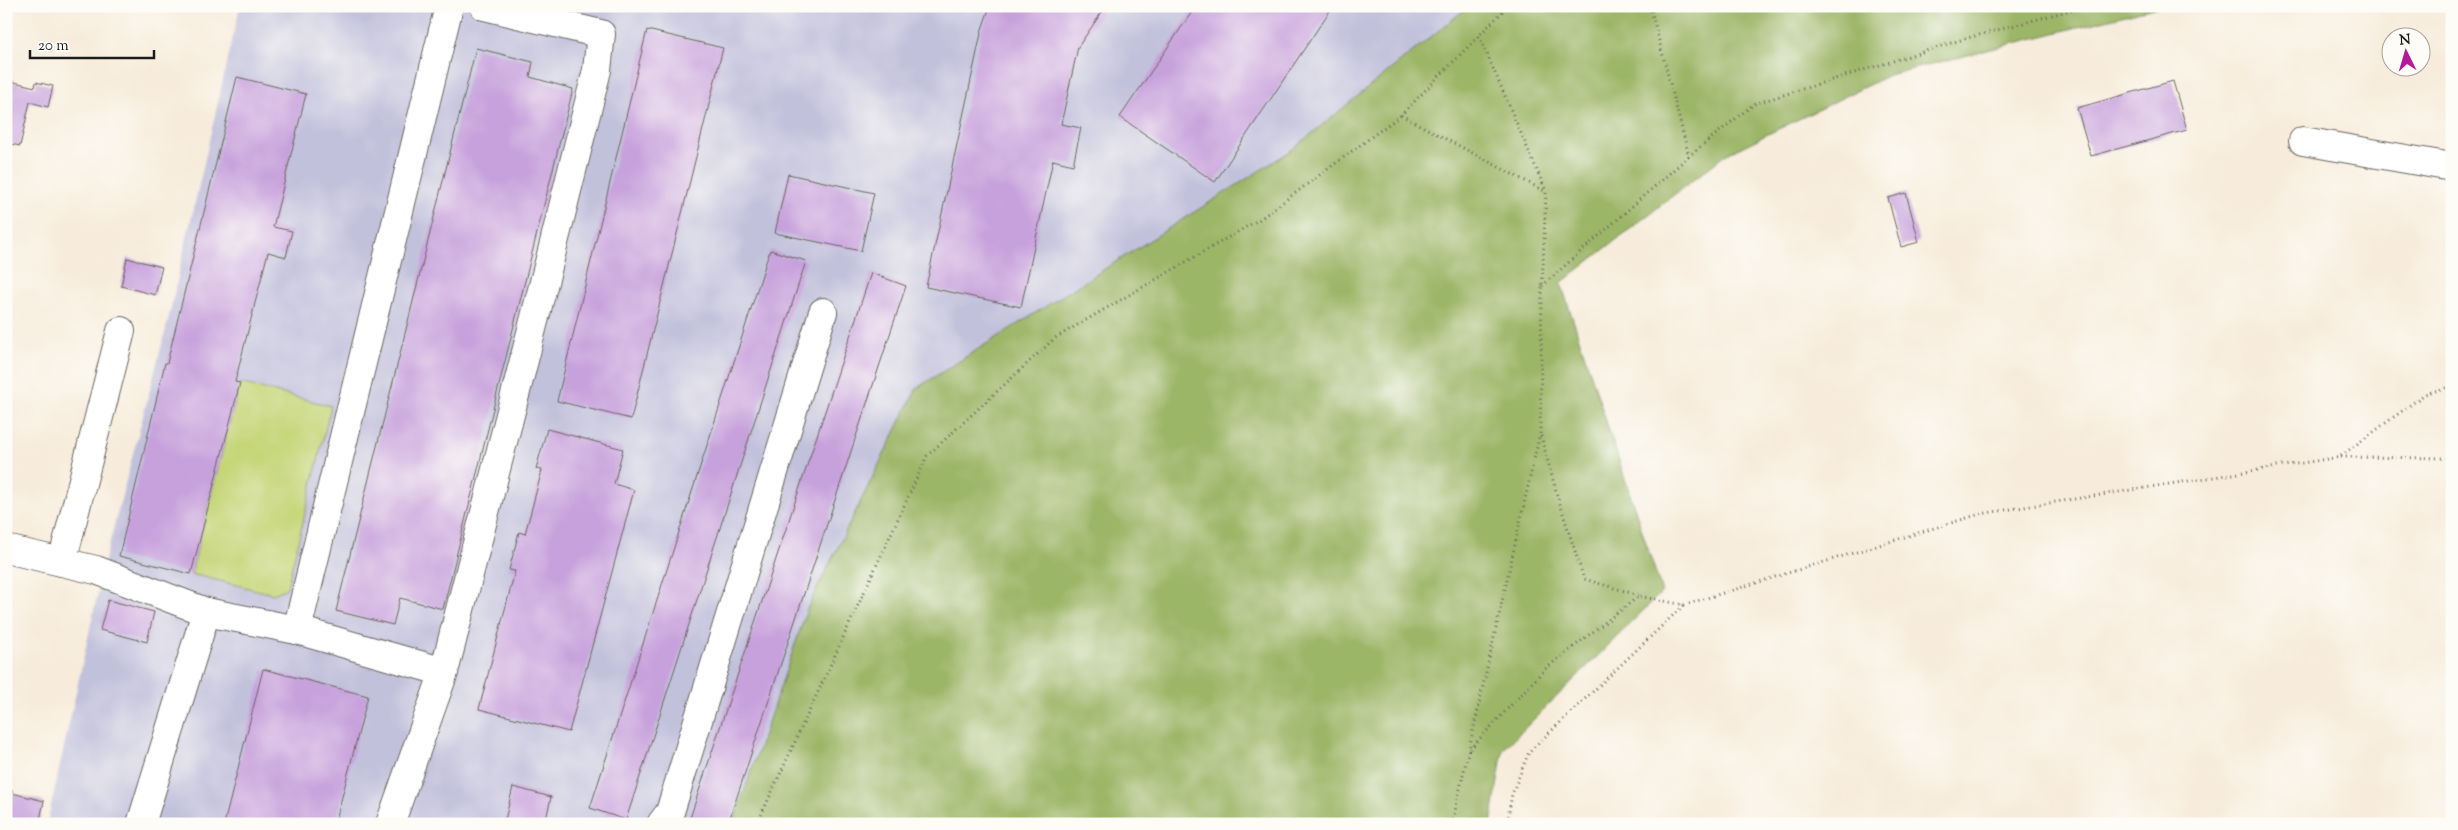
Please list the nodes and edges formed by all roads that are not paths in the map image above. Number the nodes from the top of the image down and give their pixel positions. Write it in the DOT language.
graph roads {
  1 [pos="449,6"];
  2 [pos="484,6"];
  3 [pos="2303,140"];
  4 [pos="2452,166"];
  5 [pos="823,312"];
  6 [pos="121,331"];
  7 [pos="6,549"];
  8 [pos="62,562"];
  9 [pos="206,612"];
  10 [pos="297,630"];
  11 [pos="444,672"];
  12 [pos="141,824"];
  13 [pos="390,824"];
  14 [pos="661,824"];
  1 -- 10 [label="street"];
  2 -- 11 [label="street"];
  3 -- 4 [label="street"];
  5 -- 14 [label="street"];
  6 -- 8 [label="street"];
  7 -- 8 [label="street"];
  8 -- 9 [label="street"];
  9 -- 10 [label="street"];
  9 -- 12 [label="street"];
  10 -- 11 [label="street"];
  11 -- 13 [label="street"];
}
